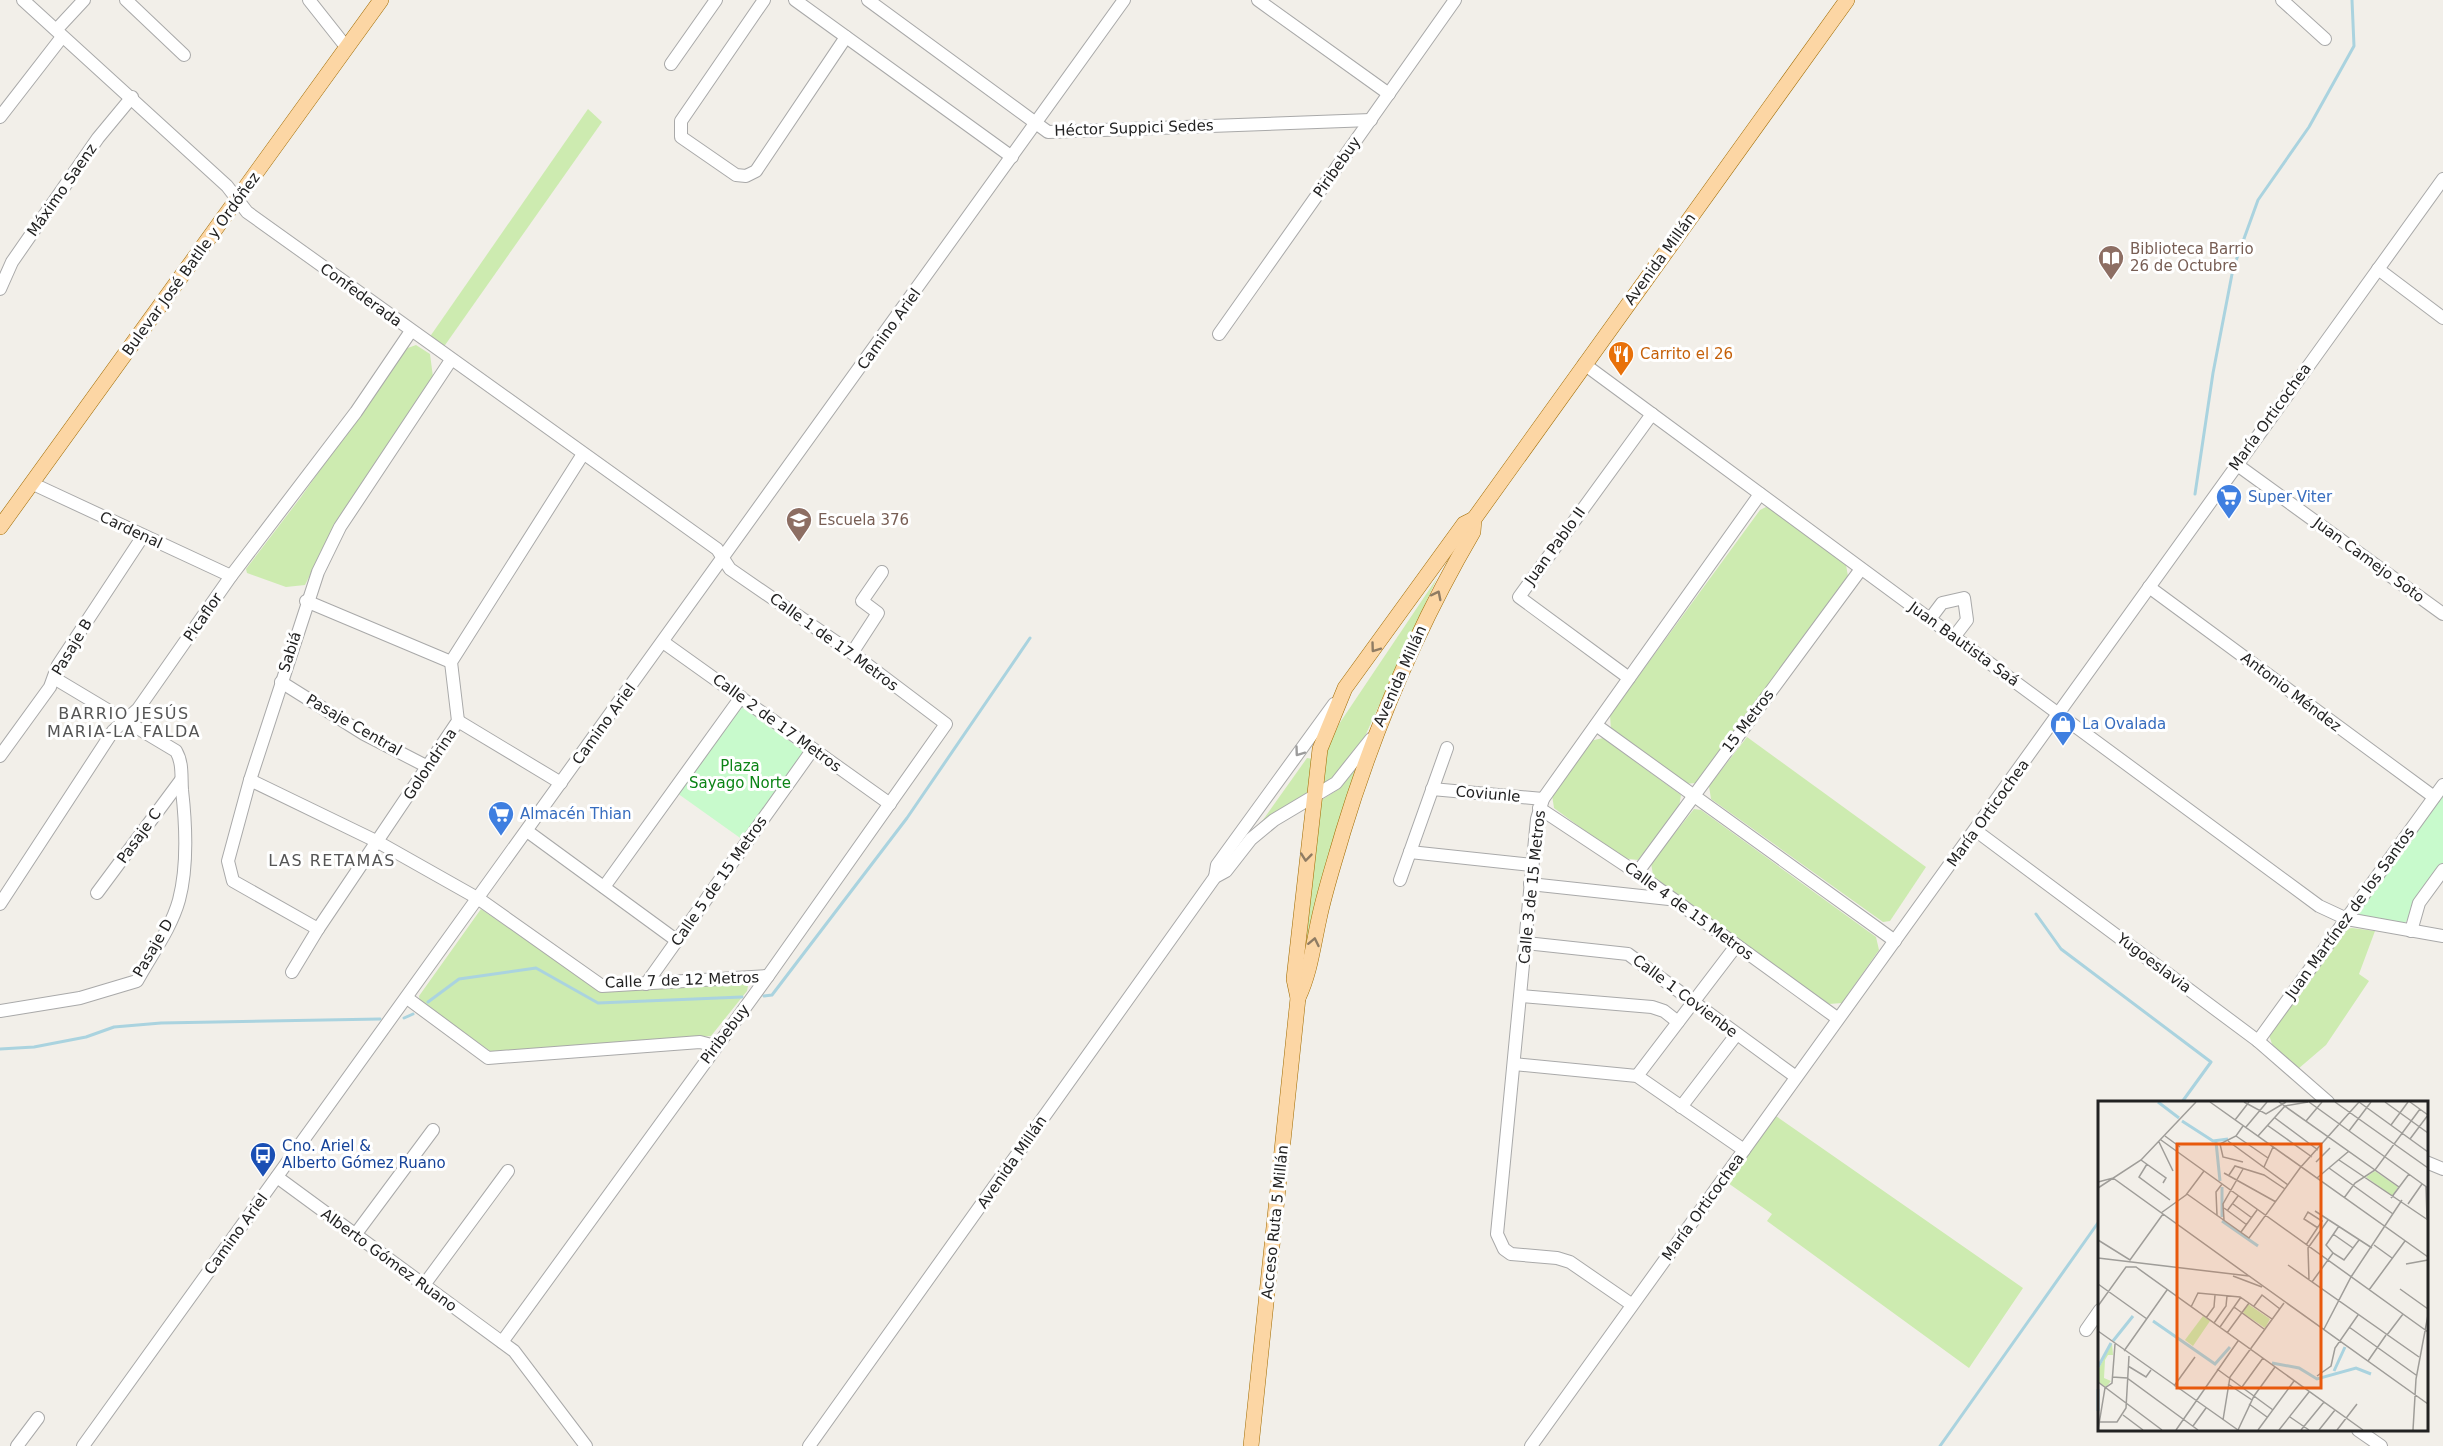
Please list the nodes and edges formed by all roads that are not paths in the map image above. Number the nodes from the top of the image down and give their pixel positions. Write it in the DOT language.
graph roads {
  1 [pos="23,0"];
  2 [pos="84,0"];
  3 [pos="126,0"];
  4 [pos="309,0"];
  5 [pos="381,0"];
  6 [pos="716,0"];
  7 [pos="764,0"];
  8 [pos="795,0"];
  9 [pos="1124,0"];
  10 [pos="1258,0"];
  11 [pos="1455,0"];
  12 [pos="1847,0"];
  13 [pos="2282,0"];
  14 [pos="875,2"];
  15 [pos="60,33"];
  16 [pos="846,37"];
  17 [pos="2325,39"];
  18 [pos="347,48"];
  19 [pos="184,55"];
  20 [pos="671,64"];
  21 [pos="1389,94"];
  22 [pos="132,97"];
  23 [pos="0,117"];
  24 [pos="1371,120"];
  25 [pos="1036,123"];
  26 [pos="1012,157"];
  27 [pos="2443,179"];
  28 [pos="237,199"];
  29 [pos="2378,269"];
  30 [pos="0,289"];
  31 [pos="2443,318"];
  32 [pos="411,331"];
  33 [pos="1219,334"];
  34 [pos="451,360"];
  35 [pos="1584,364"];
  36 [pos="1652,414"];
  37 [pos="583,454"];
  38 [pos="2236,464"];
  39 [pos="31,483"];
  40 [pos="1760,494"];
  41 [pos="1474,519"];
  42 [pos="0,527"];
  43 [pos="143,536"];
  44 [pos="723,559"];
  45 [pos="1861,569"];
  46 [pos="882,572"];
  47 [pos="231,576"];
  48 [pos="2149,587"];
  49 [pos="306,601"];
  50 [pos="2443,614"];
  51 [pos="1930,619"];
  52 [pos="1954,637"];
  53 [pos="663,642"];
  54 [pos="852,653"];
  55 [pos="451,662"];
  56 [pos="54,678"];
  57 [pos="1629,678"];
  58 [pos="280,682"];
  59 [pos="1345,688"];
  60 [pos="741,697"];
  61 [pos="2060,714"];
  62 [pos="128,721"];
  63 [pos="459,721"];
  64 [pos="946,724"];
  65 [pos="1596,724"];
  66 [pos="1380,726"];
  67 [pos="813,748"];
  68 [pos="1447,748"];
  69 [pos="0,756"];
  70 [pos="428,767"];
  71 [pos="181,780"];
  72 [pos="250,780"];
  73 [pos="561,783"];
  74 [pos="2443,785"];
  75 [pos="1432,789"];
  76 [pos="1693,795"];
  77 [pos="2434,798"];
  78 [pos="1312,799"];
  79 [pos="1541,803"];
  80 [pos="890,804"];
  81 [pos="1975,830"];
  82 [pos="527,831"];
  83 [pos="378,842"];
  84 [pos="1410,852"];
  85 [pos="1532,865"];
  86 [pos="2443,870"];
  87 [pos="1636,873"];
  88 [pos="1215,878"];
  89 [pos="1400,880"];
  90 [pos="1530,884"];
  91 [pos="604,887"];
  92 [pos="97,893"];
  93 [pos="479,899"];
  94 [pos="1672,899"];
  95 [pos="0,904"];
  96 [pos="2347,919"];
  97 [pos="318,929"];
  98 [pos="2411,931"];
  99 [pos="2443,936"];
  100 [pos="676,940"];
  101 [pos="1895,941"];
  102 [pos="1526,943"];
  103 [pos="1736,946"];
  104 [pos="292,972"];
  105 [pos="768,976"];
  106 [pos="646,984"];
  107 [pos="1521,996"];
  108 [pos="407,998"];
  109 [pos="1298,998"];
  110 [pos="1693,1001"];
  111 [pos="0,1011"];
  112 [pos="1837,1017"];
  113 [pos="1678,1022"];
  114 [pos="1736,1035"];
  115 [pos="2258,1041"];
  116 [pos="715,1046"];
  117 [pos="1514,1064"];
  118 [pos="1637,1076"];
  119 [pos="1796,1077"];
  120 [pos="2327,1101"];
  121 [pos="1681,1107"];
  122 [pos="433,1130"];
  123 [pos="1744,1150"];
  124 [pos="2428,1162"];
  125 [pos="2443,1169"];
  126 [pos="508,1172"];
  127 [pos="277,1177"];
  128 [pos="355,1235"];
  129 [pos="424,1285"];
  130 [pos="1631,1304"];
  131 [pos="2098,1313"];
  132 [pos="2086,1330"];
  133 [pos="502,1342"];
  134 [pos="38,1418"];
  135 [pos="2359,1431"];
  136 [pos="17,1446"];
  137 [pos="83,1446"];
  138 [pos="586,1446"];
  139 [pos="809,1446"];
  140 [pos="1251,1446"];
  141 [pos="1531,1446"];
  142 [pos="2381,1446"];
  1 -- 15 [label="street, Confederada"];
  2 -- 15 [label="street"];
  3 -- 19 [label="street"];
  4 -- 18 [label="street"];
  5 -- 18 [label="main road, Bulevar José Batlle y Ordóñez"];
  6 -- 20 [label="street"];
  7 -- 16 [label="street"];
  8 -- 16 [label="street"];
  9 -- 25 [label="street, Camino Ariel"];
  10 -- 21 [label="street"];
  11 -- 21 [label="street, Piribebuy"];
  12 -- 35 [label="main road, Avenida Millán"];
  13 -- 17 [label="street"];
  14 -- 25 [label="street, Héctor Suppici Sedes"];
  15 -- 22 [label="street, Confederada"];
  15 -- 23 [label="street"];
  16 -- 26 [label="street"];
  18 -- 28 [label="main road, Bulevar José Batlle y Ordóñez"];
  21 -- 24 [label="street, Piribebuy"];
  22 -- 28 [label="street, Confederada"];
  22 -- 30 [label="street, Máximo Saenz"];
  24 -- 25 [label="street, Héctor Suppici Sedes"];
  24 -- 33 [label="street, Piribebuy"];
  25 -- 26 [label="street, Camino Ariel"];
  26 -- 44 [label="street, Camino Ariel"];
  27 -- 29 [label="street, María Orticochea"];
  28 -- 32 [label="street, Confederada"];
  28 -- 39 [label="main road, Bulevar José Batlle y Ordóñez"];
  29 -- 31 [label="street"];
  29 -- 38 [label="street, María Orticochea"];
  32 -- 34 [label="street, Confederada"];
  32 -- 47 [label="street, Picaflor"];
  34 -- 37 [label="street, Confederada"];
  34 -- 49 [label="street, Sabiá"];
  35 -- 36 [label="street, Juan Bautista Saá"];
  35 -- 41 [label="main road, Avenida Millán"];
  36 -- 40 [label="street, Juan Bautista Saá"];
  36 -- 57 [label="street, Juan Pablo II"];
  37 -- 44 [label="street, Confederada"];
  37 -- 55 [label="street"];
  38 -- 48 [label="street, María Orticochea"];
  38 -- 50 [label="street, Juan Camejo Soto"];
  39 -- 42 [label="main road, Bulevar José Batlle y Ordóñez"];
  39 -- 43 [label="street, Cardenal"];
  40 -- 45 [label="street, Juan Bautista Saá"];
  40 -- 57 [label="street, Calle 3 de 15 Metros"];
  41 -- 59 [label="main road, Avenida Millán, one-way"];
  66 -- 41 [label="main road, Avenida Millán, one-way"];
  43 -- 47 [label="street, Cardenal"];
  43 -- 56 [label="street, Pasaje B"];
  44 -- 53 [label="street, Camino Ariel"];
  44 -- 54 [label="street, Calle 1 de 17 Metros"];
  45 -- 51 [label="street, Juan Bautista Saá"];
  45 -- 76 [label="street, 15 Metros"];
  46 -- 54 [label="street"];
  47 -- 62 [label="street, Picaflor"];
  48 -- 61 [label="street, María Orticochea"];
  48 -- 77 [label="street, Antonio Méndez"];
  49 -- 55 [label="street"];
  49 -- 58 [label="street, Sabiá"];
  51 -- 52 [label="street, Juan Bautista Saá"];
  51 -- 52 [label="street"];
  52 -- 61 [label="street, Juan Bautista Saá"];
  53 -- 60 [label="street, Calle 2 de 17 Metros"];
  53 -- 73 [label="street, Camino Ariel"];
  54 -- 64 [label="street, Calle 1 de 17 Metros"];
  55 -- 63 [label="street, Golondrina"];
  56 -- 62 [label="street, Pasaje D"];
  56 -- 69 [label="street, Pasaje B"];
  57 -- 65 [label="street, Calle 3 de 15 Metros"];
  58 -- 70 [label="street, Pasaje Central"];
  58 -- 72 [label="street, Sabiá"];
  59 -- 78 [label="main road, Acceso Ruta 5 Millán"];
  59 -- 88 [label="street, Avenida Millán, one-way"];
  60 -- 67 [label="street, Calle 2 de 17 Metros"];
  60 -- 91 [label="street"];
  61 -- 81 [label="street, María Orticochea"];
  61 -- 96 [label="street, Juan Bautista Saá"];
  62 -- 71 [label="street, Pasaje D"];
  62 -- 95 [label="street, Picaflor"];
  63 -- 70 [label="street, Golondrina"];
  63 -- 73 [label="street"];
  64 -- 80 [label="street, Piribebuy"];
  65 -- 76 [label="street"];
  65 -- 79 [label="street, Calle 3 de 15 Metros"];
  66 -- 78 [label="street, Avenida Millán"];
  109 -- 66 [label="main road, Acceso Ruta 5 Millán, one-way"];
  67 -- 80 [label="street, Calle 2 de 17 Metros"];
  67 -- 100 [label="street, Calle 5 de 15 Metros"];
  68 -- 75 [label="street"];
  70 -- 83 [label="street, Golondrina"];
  71 -- 92 [label="street, Pasaje C"];
  71 -- 111 [label="street, Pasaje D"];
  72 -- 83 [label="street"];
  72 -- 97 [label="street, Sabiá"];
  73 -- 82 [label="street, Camino Ariel"];
  74 -- 77 [label="street, Juan Martínez de los Santos"];
  75 -- 79 [label="street, Coviunle"];
  75 -- 84 [label="street"];
  76 -- 87 [label="street, 15 Metros"];
  76 -- 101 [label="street"];
  77 -- 96 [label="street, Juan Martínez de los Santos"];
  78 -- 88 [label="street, Avenida Millán"];
  78 -- 109 [label="main road, Acceso Ruta 5 Millán, one-way"];
  79 -- 85 [label="street, Calle 3 de 15 Metros"];
  79 -- 87 [label="street, Calle 4 de 15 Metros"];
  80 -- 105 [label="street, Piribebuy"];
  81 -- 101 [label="street, María Orticochea"];
  81 -- 115 [label="street, Yugoeslavia"];
  82 -- 91 [label="street"];
  82 -- 93 [label="street, Camino Ariel"];
  83 -- 93 [label="street"];
  83 -- 97 [label="street, Golondrina"];
  84 -- 85 [label="street"];
  84 -- 89 [label="street"];
  85 -- 90 [label="street, Calle 3 de 15 Metros"];
  86 -- 98 [label="street"];
  87 -- 94 [label="street, Calle 4 de 15 Metros"];
  88 -- 139 [label="street, Avenida Millán"];
  90 -- 94 [label="street"];
  90 -- 102 [label="street, Calle 3 de 15 Metros"];
  91 -- 100 [label="street"];
  93 -- 106 [label="street, Calle 7 de 12 Metros"];
  93 -- 108 [label="street, Camino Ariel"];
  94 -- 103 [label="street, Calle 4 de 15 Metros"];
  96 -- 98 [label="street, Juan Bautista Saá"];
  96 -- 115 [label="street, Juan Martínez de los Santos"];
  97 -- 104 [label="street, Golondrina"];
  98 -- 99 [label="street, Juan Bautista Saá"];
  100 -- 106 [label="street, Calle 5 de 15 Metros"];
  101 -- 112 [label="street, María Orticochea"];
  102 -- 107 [label="street, Calle 3 de 15 Metros"];
  102 -- 110 [label="street, Calle 1 Covienbe"];
  103 -- 110 [label="street"];
  103 -- 112 [label="street, Calle 4 de 15 Metros"];
  105 -- 106 [label="street, Calle 7 de 12 Metros"];
  105 -- 116 [label="street, Piribebuy"];
  107 -- 113 [label="street"];
  107 -- 117 [label="street, Calle 3 de 15 Metros"];
  108 -- 116 [label="street"];
  108 -- 127 [label="street, Camino Ariel"];
  109 -- 140 [label="main road, Acceso Ruta 5 Millán"];
  110 -- 113 [label="street"];
  110 -- 114 [label="street, Calle 1 Covienbe"];
  112 -- 119 [label="street, María Orticochea"];
  113 -- 118 [label="street"];
  114 -- 119 [label="street, Calle 1 Covienbe"];
  114 -- 121 [label="street"];
  115 -- 120 [label="street, Yugoeslavia"];
  116 -- 133 [label="street, Piribebuy"];
  117 -- 118 [label="street"];
  117 -- 130 [label="street, Calle 3 de 15 Metros"];
  118 -- 121 [label="street"];
  119 -- 123 [label="street, María Orticochea"];
  121 -- 123 [label="street"];
  122 -- 128 [label="street"];
  123 -- 130 [label="street, María Orticochea"];
  124 -- 125 [label="street"];
  126 -- 129 [label="street"];
  127 -- 128 [label="street, Alberto Gómez Ruano"];
  127 -- 137 [label="street, Camino Ariel"];
  128 -- 129 [label="street, Alberto Gómez Ruano"];
  129 -- 133 [label="street, Alberto Gómez Ruano"];
  130 -- 141 [label="street, María Orticochea"];
  131 -- 132 [label="street"];
  133 -- 138 [label="street, Alberto Gómez Ruano"];
  134 -- 136 [label="street"];
  135 -- 142 [label="street"];
}
